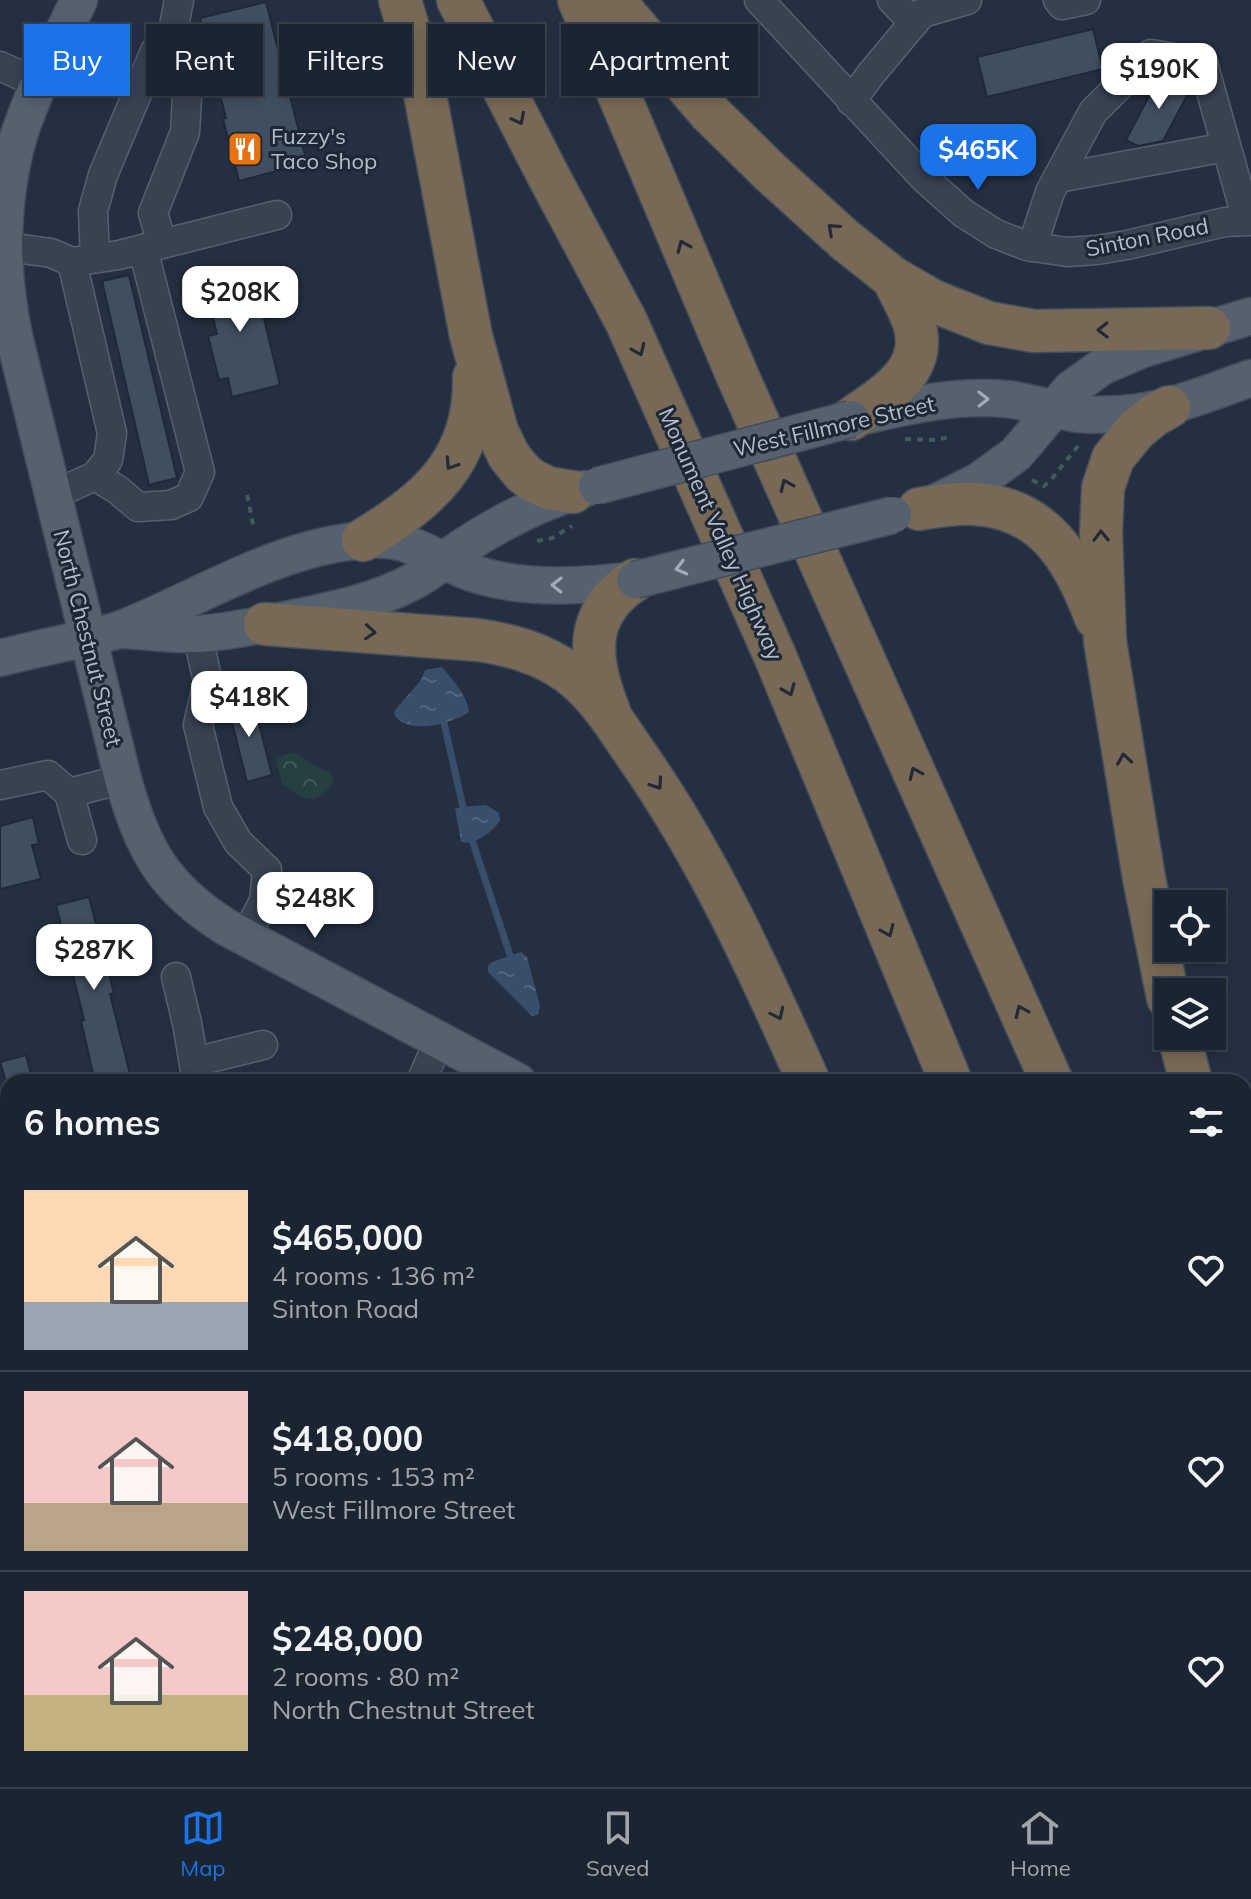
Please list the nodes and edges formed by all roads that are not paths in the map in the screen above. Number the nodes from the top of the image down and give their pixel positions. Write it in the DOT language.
graph roads {
  1 [pos="79,0"];
  2 [pos="179,0"];
  3 [pos="400,0"];
  4 [pos="458,0"];
  5 [pos="579,0"];
  6 [pos="613,0"];
  7 [pos="759,0"];
  8 [pos="892,0"];
  9 [pos="967,0"];
  10 [pos="1058,0"];
  11 [pos="1086,0"];
  12 [pos="914,23"];
  13 [pos="68,24"];
  14 [pos="174,24"];
  15 [pos="0,66"];
  16 [pos="146,72"];
  17 [pos="24,77"];
  18 [pos="34,96"];
  19 [pos="187,96"];
  20 [pos="851,101"];
  21 [pos="1226,147"];
  22 [pos="1058,178"];
  23 [pos="277,215"];
  24 [pos="1249,221"];
  25 [pos="1,246"];
  26 [pos="153,246"];
  27 [pos="1032,247"];
  28 [pos="83,260"];
  29 [pos="893,278"];
  30 [pos="1251,316"];
  31 [pos="1209,328"];
  32 [pos="471,336"];
  33 [pos="7,338"];
  34 [pos="1251,378"];
  35 [pos="1169,407"];
  36 [pos="1054,409"];
  37 [pos="851,419"];
  38 [pos="95,476"];
  39 [pos="585,489"];
  40 [pos="53,495"];
  41 [pos="906,512"];
  42 [pos="363,540"];
  43 [pos="444,561"];
  44 [pos="635,580"];
  45 [pos="265,624"];
  46 [pos="105,633"];
  47 [pos="197,634"];
  48 [pos="1105,641"];
  49 [pos="0,658"];
  50 [pos="612,720"];
  51 [pos="123,779"];
  52 [pos="0,785"];
  53 [pos="69,793"];
  54 [pos="82,840"];
  55 [pos="245,937"];
  56 [pos="176,977"];
  57 [pos="1164,978"];
  58 [pos="439,1040"];
  59 [pos="263,1045"];
  60 [pos="1183,1050"];
  61 [pos="196,1072"];
  62 [pos="424,1074"];
  63 [pos="503,1074"];
  64 [pos="805,1074"];
  65 [pos="948,1074"];
  66 [pos="1048,1074"];
  67 [pos="1189,1074"];
  1 -- 13 [label="main road, North Chestnut Street"];
  2 -- 14 [label="street"];
  3 -- 32 [label="highway"];
  4 -- 65 [label="highway, Monument Valley Highway, one-way"];
  66 -- 5 [label="highway, one-way"];
  29 -- 6 [label="highway, one-way"];
  7 -- 20 [label="street, Sinton Road"];
  8 -- 12 [label="street"];
  9 -- 12 [label="street"];
  10 -- 11 [label="street"];
  12 -- 20 [label="street"];
  15 -- 17 [label="street"];
  16 -- 28 [label="street"];
  18 -- 25 [label="main road, North Chestnut Street"];
  19 -- 26 [label="street"];
  20 -- 27 [label="street, Sinton Road"];
  21 -- 22 [label="street"];
  21 -- 22 [label="street"];
  21 -- 24 [label="street"];
  22 -- 27 [label="street"];
  23 -- 26 [label="street"];
  24 -- 27 [label="street, Sinton Road"];
  25 -- 28 [label="street"];
  25 -- 33 [label="main road, North Chestnut Street"];
  26 -- 28 [label="street"];
  26 -- 38 [label="street"];
  28 -- 38 [label="street"];
  31 -- 29 [label="highway, one-way"];
  29 -- 37 [label="highway"];
  30 -- 31 [label="main road, West Fillmore Street"];
  31 -- 36 [label="main road, West Fillmore Street"];
  32 -- 39 [label="highway"];
  32 -- 42 [label="highway, one-way"];
  33 -- 40 [label="main road, North Chestnut Street"];
  34 -- 35 [label="main road, West Fillmore Street"];
  35 -- 36 [label="main road, West Fillmore Street"];
  48 -- 35 [label="highway, one-way"];
  37 -- 36 [label="main road, West Fillmore Street, one-way"];
  36 -- 41 [label="main road, West Fillmore Street"];
  37 -- 39 [label="main road, West Fillmore Street, bridge"];
  38 -- 40 [label="street"];
  39 -- 43 [label="main road, West Fillmore Street"];
  40 -- 46 [label="main road, North Chestnut Street"];
  41 -- 44 [label="main road, West Fillmore Street, one-way, bridge"];
  41 -- 48 [label="highway"];
  42 -- 43 [label="main road, West Fillmore Street"];
  42 -- 46 [label="main road, West Fillmore Street"];
  44 -- 43 [label="main road, West Fillmore Street, one-way"];
  43 -- 45 [label="main road, West Fillmore Street"];
  44 -- 50 [label="highway"];
  45 -- 47 [label="main road, West Fillmore Street"];
  45 -- 50 [label="highway, one-way"];
  46 -- 47 [label="main road, West Fillmore Street"];
  46 -- 49 [label="main road, West Fillmore Street"];
  46 -- 51 [label="main road, North Chestnut Street"];
  47 -- 55 [label="street"];
  57 -- 48 [label="highway, one-way"];
  50 -- 64 [label="highway, one-way"];
  51 -- 53 [label="street"];
  51 -- 55 [label="main road, North Chestnut Street"];
  52 -- 53 [label="street"];
  53 -- 54 [label="street"];
  55 -- 58 [label="main road, North Chestnut Street"];
  56 -- 61 [label="street"];
  58 -- 62 [label="street"];
  58 -- 63 [label="main road, North Chestnut Street"];
  59 -- 61 [label="street"];
  60 -- 67 [label="highway"];
}
